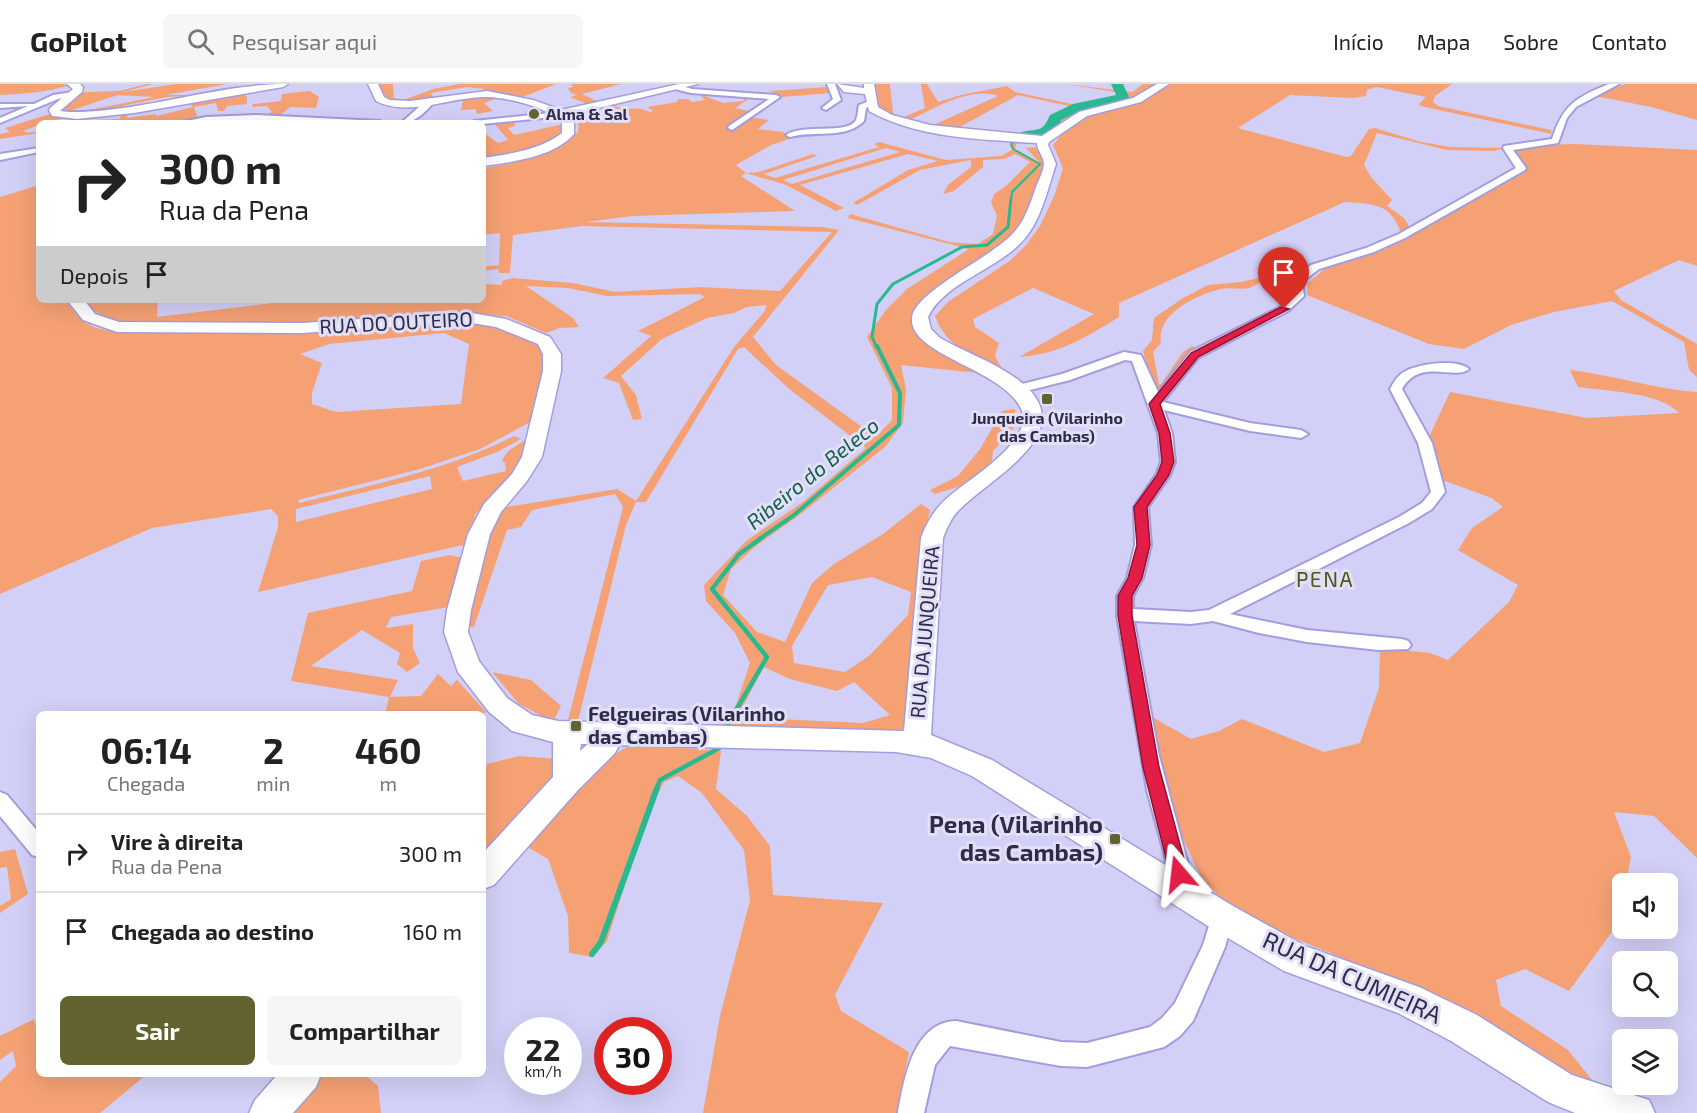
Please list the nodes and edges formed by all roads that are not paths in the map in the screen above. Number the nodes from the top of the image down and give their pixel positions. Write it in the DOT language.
graph roads {
  1 [pos="283,84"];
  2 [pos="373,84"];
  3 [pos="693,84"];
  4 [pos="831,84"];
  5 [pos="842,84"];
  6 [pos="1164,84"];
  7 [pos="1615,84"];
  8 [pos="678,87"];
  9 [pos="73,89"];
  10 [pos="870,92"];
  11 [pos="432,100"];
  12 [pos="38,104"];
  13 [pos="0,106"];
  14 [pos="826,108"];
  15 [pos="560,114"];
  16 [pos="206,120"];
  17 [pos="318,120"];
  18 [pos="409,120"];
  19 [pos="0,121"];
  20 [pos="486,122"];
  21 [pos="732,128"];
  22 [pos="790,135"];
  23 [pos="1044,140"];
  24 [pos="36,151"];
  25 [pos="0,157"];
  26 [pos="486,161"];
  27 [pos="77,303"];
  28 [pos="1463,369"];
  29 [pos="1018,389"];
  30 [pos="1155,404"];
  31 [pos="1301,434"];
  32 [pos="1213,615"];
  33 [pos="1125,616"];
  34 [pos="1402,645"];
  35 [pos="569,732"];
  36 [pos="611,734"];
  37 [pos="917,743"];
  38 [pos="568,781"];
  39 [pos="0,801"];
  40 [pos="36,844"];
  41 [pos="486,872"];
  42 [pos="1185,894"];
  43 [pos="1222,917"];
  44 [pos="300,1077"];
  45 [pos="268,1113"];
  46 [pos="911,1113"];
  47 [pos="1636,1113"];
  1 -- 9 [label="main road"];
  2 -- 11 [label="main road"];
  3 -- 8 [label="main road"];
  4 -- 14 [label="street"];
  5 -- 10 [label="main road"];
  6 -- 23 [label="main road"];
  7 -- 30 [label="street"];
  8 -- 15 [label="main road"];
  8 -- 21 [label="street"];
  9 -- 12 [label="street"];
  10 -- 22 [label="street"];
  10 -- 23 [label="main road"];
  11 -- 15 [label="main road"];
  11 -- 18 [label="street"];
  12 -- 13 [label="street"];
  12 -- 19 [label="street"];
  15 -- 20 [label="street"];
  15 -- 26 [label="main road"];
  16 -- 17 [label="street"];
  23 -- 29 [label="main road, RUA DA JUNQUEIRA"];
  24 -- 25 [label="street"];
  27 -- 35 [label="main road, RUA DO OUTEIRO"];
  28 -- 32 [label="street"];
  29 -- 30 [label="street"];
  29 -- 37 [label="main road, RUA DA JUNQUEIRA"];
  30 -- 31 [label="street"];
  30 -- 33 [label="street"];
  32 -- 33 [label="street"];
  32 -- 34 [label="street"];
  33 -- 42 [label="street"];
  35 -- 36 [label="main road, RUA DO OUTEIRO"];
  35 -- 38 [label="main road"];
  36 -- 37 [label="main road, RUA DO OUTEIRO"];
  36 -- 38 [label="main road"];
  37 -- 42 [label="main road, RUA DA CUMIEIRA"];
  38 -- 41 [label="main road"];
  39 -- 40 [label="street"];
  42 -- 43 [label="main road, RUA DA CUMIEIRA"];
  43 -- 46 [label="street"];
  43 -- 47 [label="main road, RUA DA CUMIEIRA"];
  44 -- 45 [label="main road"];
}
